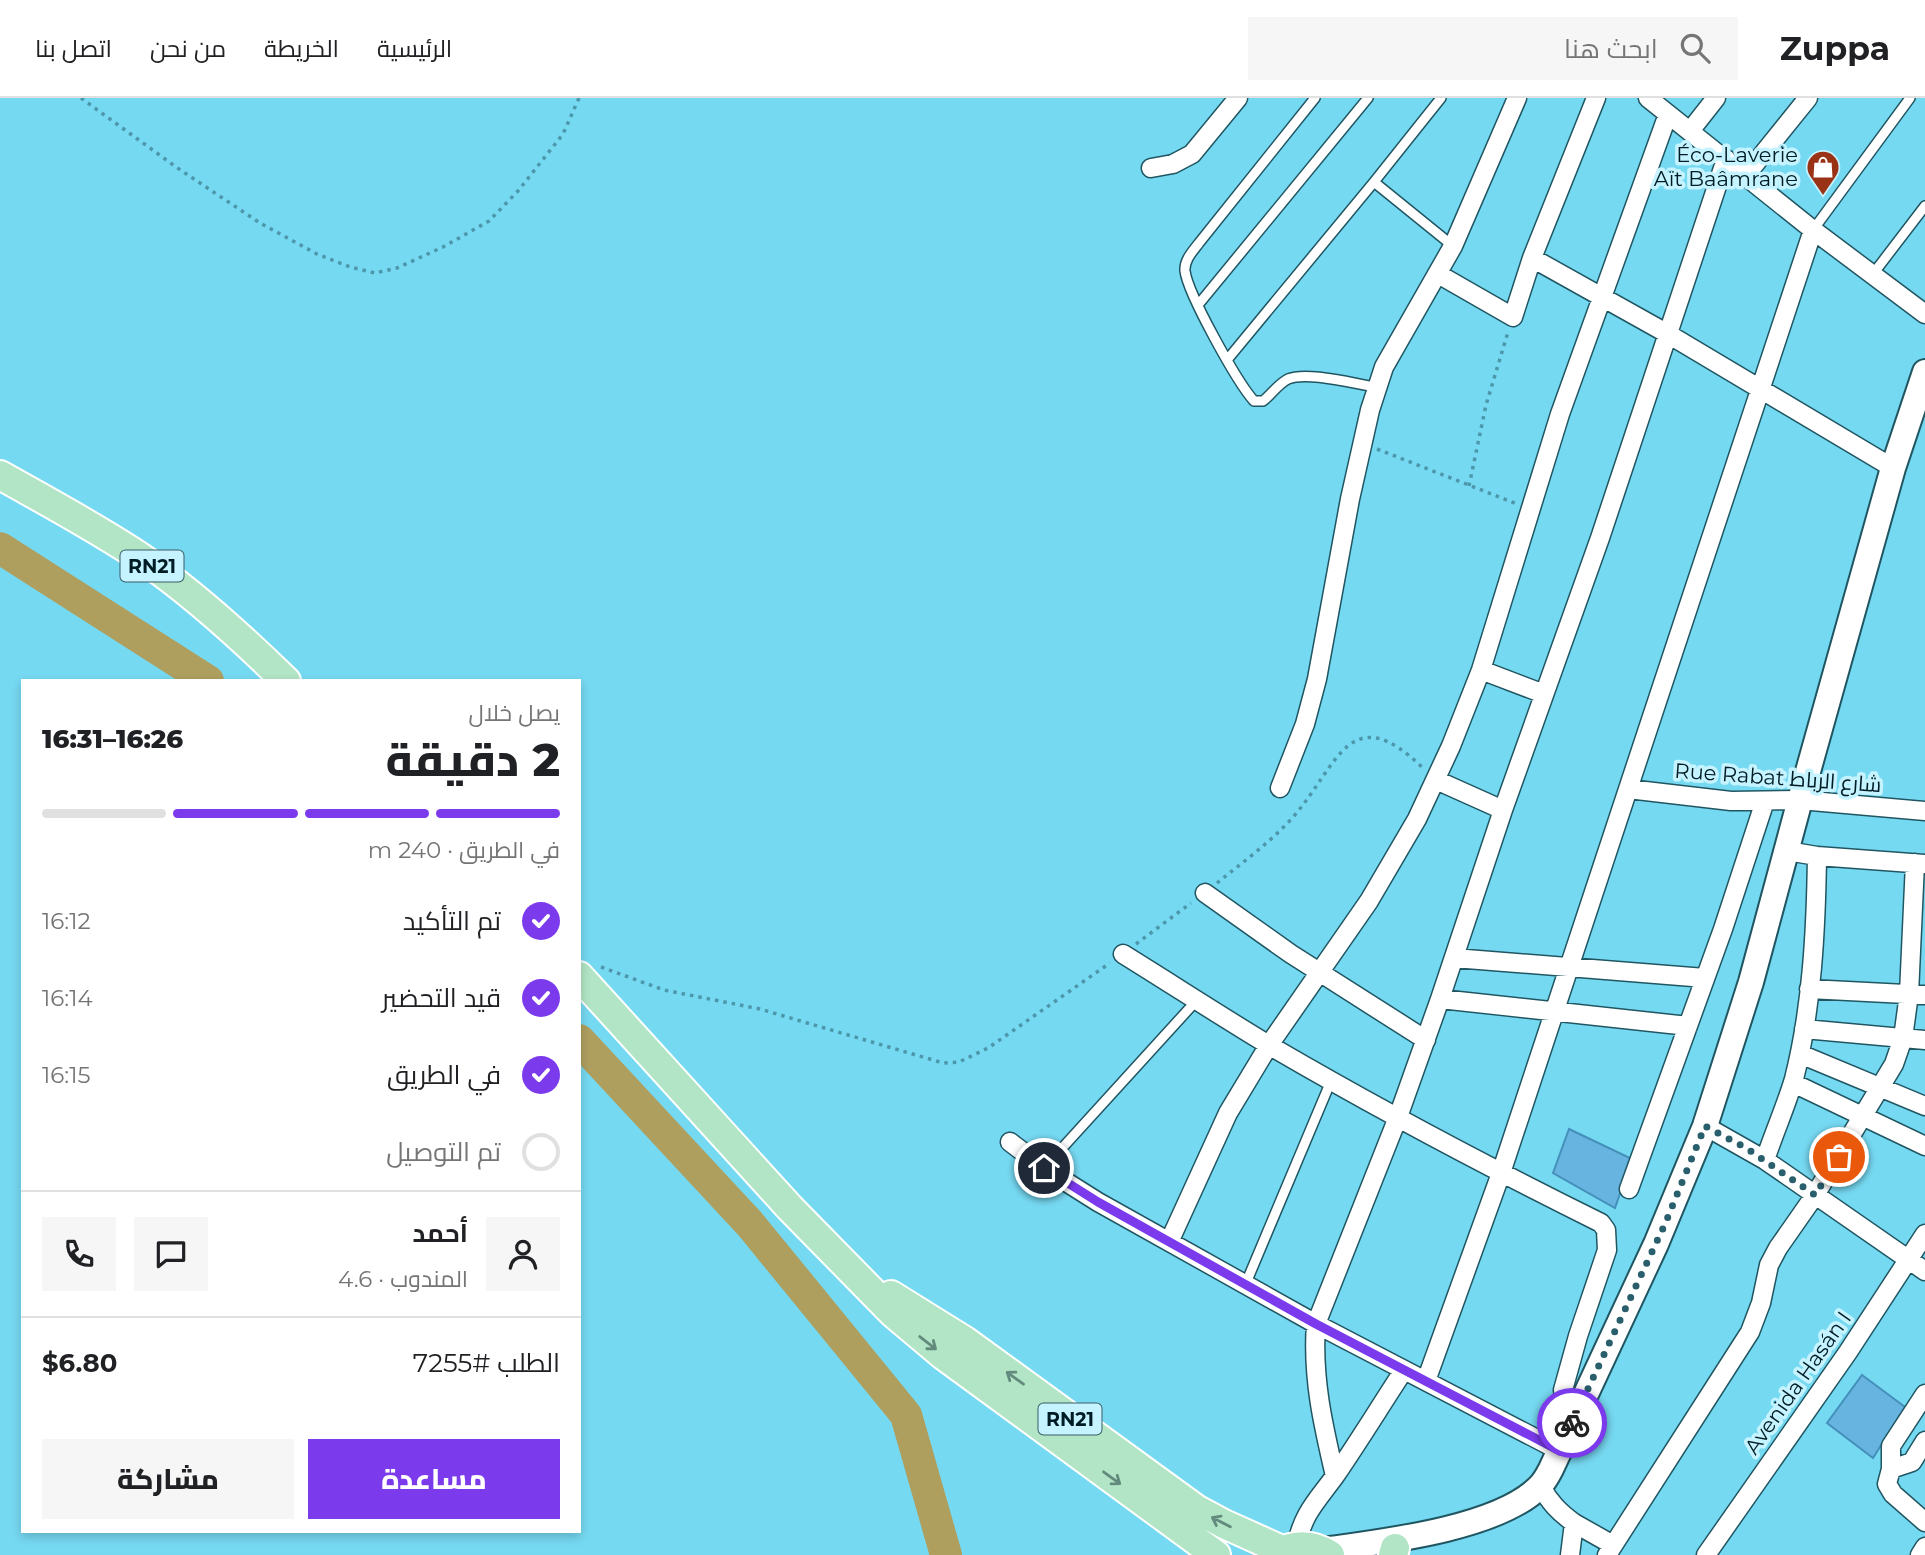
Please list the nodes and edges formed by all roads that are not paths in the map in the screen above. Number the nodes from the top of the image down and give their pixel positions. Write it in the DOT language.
graph roads {
  1 [pos="1238,98"];
  2 [pos="1315,98"];
  3 [pos="1441,98"];
  4 [pos="1517,98"];
  5 [pos="1596,98"];
  6 [pos="1648,98"];
  7 [pos="1716,98"];
  8 [pos="1808,98"];
  9 [pos="1910,98"];
  10 [pos="1365,99"];
  11 [pos="1668,114"];
  12 [pos="1690,131"];
  13 [pos="1726,159"];
  14 [pos="1151,168"];
  15 [pos="1746,175"];
  16 [pos="1374,182"];
  17 [pos="1925,206"];
  18 [pos="1813,230"];
  19 [pos="1453,246"];
  20 [pos="1532,258"];
  21 [pos="1438,274"];
  22 [pos="1873,274"];
  23 [pos="1601,296"];
  24 [pos="1198,305"];
  25 [pos="1925,314"];
  26 [pos="1668,334"];
  27 [pos="1227,360"];
  28 [pos="1925,372"];
  29 [pos="1376,387"];
  30 [pos="1762,389"];
  31 [pos="1893,468"];
  32 [pos="0,475"];
  33 [pos="1481,670"];
  34 [pos="284,679"];
  35 [pos="1544,694"];
  36 [pos="1436,780"];
  37 [pos="1280,788"];
  38 [pos="1628,789"];
  39 [pos="1800,800"];
  40 [pos="1765,801"];
  41 [pos="1503,810"];
  42 [pos="1925,811"];
  43 [pos="1787,850"];
  44 [pos="1817,856"];
  45 [pos="1920,863"];
  46 [pos="1205,893"];
  47 [pos="1123,954"];
  48 [pos="1454,958"];
  49 [pos="1567,968"];
  50 [pos="589,971"];
  51 [pos="1320,973"];
  52 [pos="1705,978"];
  53 [pos="1809,989"];
  54 [pos="1917,994"];
  55 [pos="1440,999"];
  56 [pos="1196,1000"];
  57 [pos="1554,1010"];
  58 [pos="1688,1026"];
  59 [pos="1804,1029"];
  60 [pos="1903,1038"];
  61 [pos="1426,1040"];
  62 [pos="1925,1040"];
  63 [pos="1269,1045"];
  64 [pos="1800,1054"];
  65 [pos="1331,1081"];
  66 [pos="1793,1083"];
  67 [pos="1882,1088"];
  68 [pos="1925,1106"];
  69 [pos="1398,1117"];
  70 [pos="1863,1118"];
  71 [pos="1705,1126"];
  72 [pos="1010,1142"];
  73 [pos="1925,1146"];
  74 [pos="1765,1160"];
  75 [pos="1044,1168"];
  76 [pos="1501,1173"];
  77 [pos="1629,1189"];
  78 [pos="1815,1195"];
  79 [pos="1925,1234"];
  80 [pos="1170,1240"];
  81 [pos="1910,1260"];
  82 [pos="1925,1271"];
  83 [pos="861,1279"];
  84 [pos="1246,1283"];
  85 [pos="1316,1324"];
  86 [pos="1404,1370"];
  87 [pos="1426,1381"];
  88 [pos="1925,1394"];
  89 [pos="1572,1424"];
  90 [pos="1925,1441"];
  91 [pos="1891,1446"];
  92 [pos="1560,1451"];
  93 [pos="1918,1467"];
  94 [pos="1891,1469"];
  95 [pos="1335,1476"];
  96 [pos="1541,1486"];
  97 [pos="1925,1522"];
  98 [pos="1574,1523"];
  99 [pos="1925,1547"];
  100 [pos="1396,1549"];
  101 [pos="1610,1550"];
  102 [pos="1302,1552"];
  103 [pos="1216,1555"];
  104 [pos="1570,1555"];
  105 [pos="1706,1555"];
  106 [pos="1920,1555"];
  1 -- 14 [label="street"];
  2 -- 24 [label="lane"];
  3 -- 16 [label="lane"];
  4 -- 19 [label="street"];
  5 -- 20 [label="street"];
  6 -- 11 [label="street"];
  7 -- 12 [label="street"];
  8 -- 15 [label="street"];
  9 -- 18 [label="lane"];
  10 -- 24 [label="lane"];
  11 -- 12 [label="street"];
  11 -- 23 [label="street"];
  12 -- 13 [label="street"];
  13 -- 15 [label="street"];
  13 -- 26 [label="street"];
  15 -- 18 [label="street"];
  16 -- 19 [label="lane"];
  16 -- 27 [label="lane"];
  17 -- 22 [label="lane"];
  18 -- 22 [label="street"];
  18 -- 30 [label="street"];
  19 -- 21 [label="street"];
  20 -- 21 [label="street"];
  20 -- 23 [label="street"];
  21 -- 29 [label="street"];
  22 -- 25 [label="street"];
  23 -- 26 [label="street"];
  23 -- 33 [label="street"];
  24 -- 27 [label="lane"];
  26 -- 30 [label="street"];
  26 -- 35 [label="street"];
  27 -- 29 [label="lane"];
  28 -- 31 [label="main road"];
  29 -- 37 [label="street"];
  30 -- 31 [label="street"];
  30 -- 38 [label="street"];
  31 -- 39 [label="main road"];
  32 -- 34 [label="main road, RN21"];
  33 -- 35 [label="street"];
  33 -- 36 [label="street"];
  35 -- 41 [label="street"];
  36 -- 41 [label="street"];
  36 -- 51 [label="street"];
  38 -- 40 [label="street, Rue Rabat شارع الرباط"];
  38 -- 49 [label="street"];
  39 -- 40 [label="street, Rue Rabat شارع الرباط"];
  39 -- 42 [label="street, Rue Rabat شارع الرباط"];
  39 -- 43 [label="main road"];
  40 -- 52 [label="street"];
  41 -- 48 [label="street"];
  43 -- 44 [label="street"];
  43 -- 71 [label="main road"];
  44 -- 45 [label="street"];
  44 -- 53 [label="street"];
  45 -- 54 [label="street"];
  46 -- 51 [label="street"];
  47 -- 56 [label="street"];
  48 -- 49 [label="street"];
  48 -- 55 [label="street"];
  49 -- 52 [label="street"];
  49 -- 57 [label="street"];
  50 -- 83 [label="main road, RN21"];
  51 -- 61 [label="street"];
  51 -- 63 [label="street"];
  52 -- 58 [label="street"];
  53 -- 54 [label="street"];
  53 -- 59 [label="street"];
  54 -- 60 [label="street"];
  55 -- 57 [label="street"];
  55 -- 61 [label="street"];
  56 -- 63 [label="street"];
  56 -- 75 [label="lane"];
  57 -- 58 [label="street"];
  57 -- 76 [label="street"];
  58 -- 77 [label="street"];
  59 -- 60 [label="street"];
  59 -- 64 [label="street"];
  60 -- 62 [label="street"];
  60 -- 67 [label="street"];
  61 -- 69 [label="street"];
  63 -- 65 [label="street"];
  63 -- 80 [label="street"];
  64 -- 66 [label="street"];
  64 -- 67 [label="street"];
  65 -- 69 [label="street"];
  65 -- 84 [label="lane"];
  66 -- 70 [label="street"];
  66 -- 74 [label="street"];
  67 -- 68 [label="street"];
  67 -- 70 [label="street"];
  69 -- 76 [label="street"];
  69 -- 85 [label="street"];
  70 -- 73 [label="street"];
  70 -- 78 [label="street"];
  71 -- 74 [label="street"];
  71 -- 89 [label="main road"];
  72 -- 75 [label="street"];
  74 -- 78 [label="street"];
  75 -- 80 [label="street"];
  76 -- 87 [label="street"];
  76 -- 89 [label="street"];
  78 -- 81 [label="street"];
  78 -- 101 [label="street"];
  79 -- 81 [label="street, Avenida Hasán I"];
  80 -- 84 [label="street"];
  81 -- 82 [label="street"];
  81 -- 105 [label="street, Avenida Hasán I"];
  102 -- 83 [label="main road, RN21, one-way"];
  83 -- 103 [label="main road, RN21, one-way"];
  84 -- 85 [label="street"];
  85 -- 86 [label="street"];
  85 -- 95 [label="street"];
  86 -- 87 [label="street"];
  86 -- 95 [label="street"];
  87 -- 92 [label="street"];
  88 -- 91 [label="street"];
  89 -- 92 [label="main road"];
  90 -- 93 [label="street"];
  91 -- 93 [label="street"];
  91 -- 94 [label="street"];
  92 -- 96 [label="main road"];
  93 -- 94 [label="street"];
  94 -- 97 [label="street"];
  95 -- 102 [label="street"];
  96 -- 98 [label="street"];
  96 -- 100 [label="main road"];
  98 -- 101 [label="street"];
  98 -- 104 [label="street"];
  99 -- 106 [label="street"];
  100 -- 102 [label="main road"];
}
